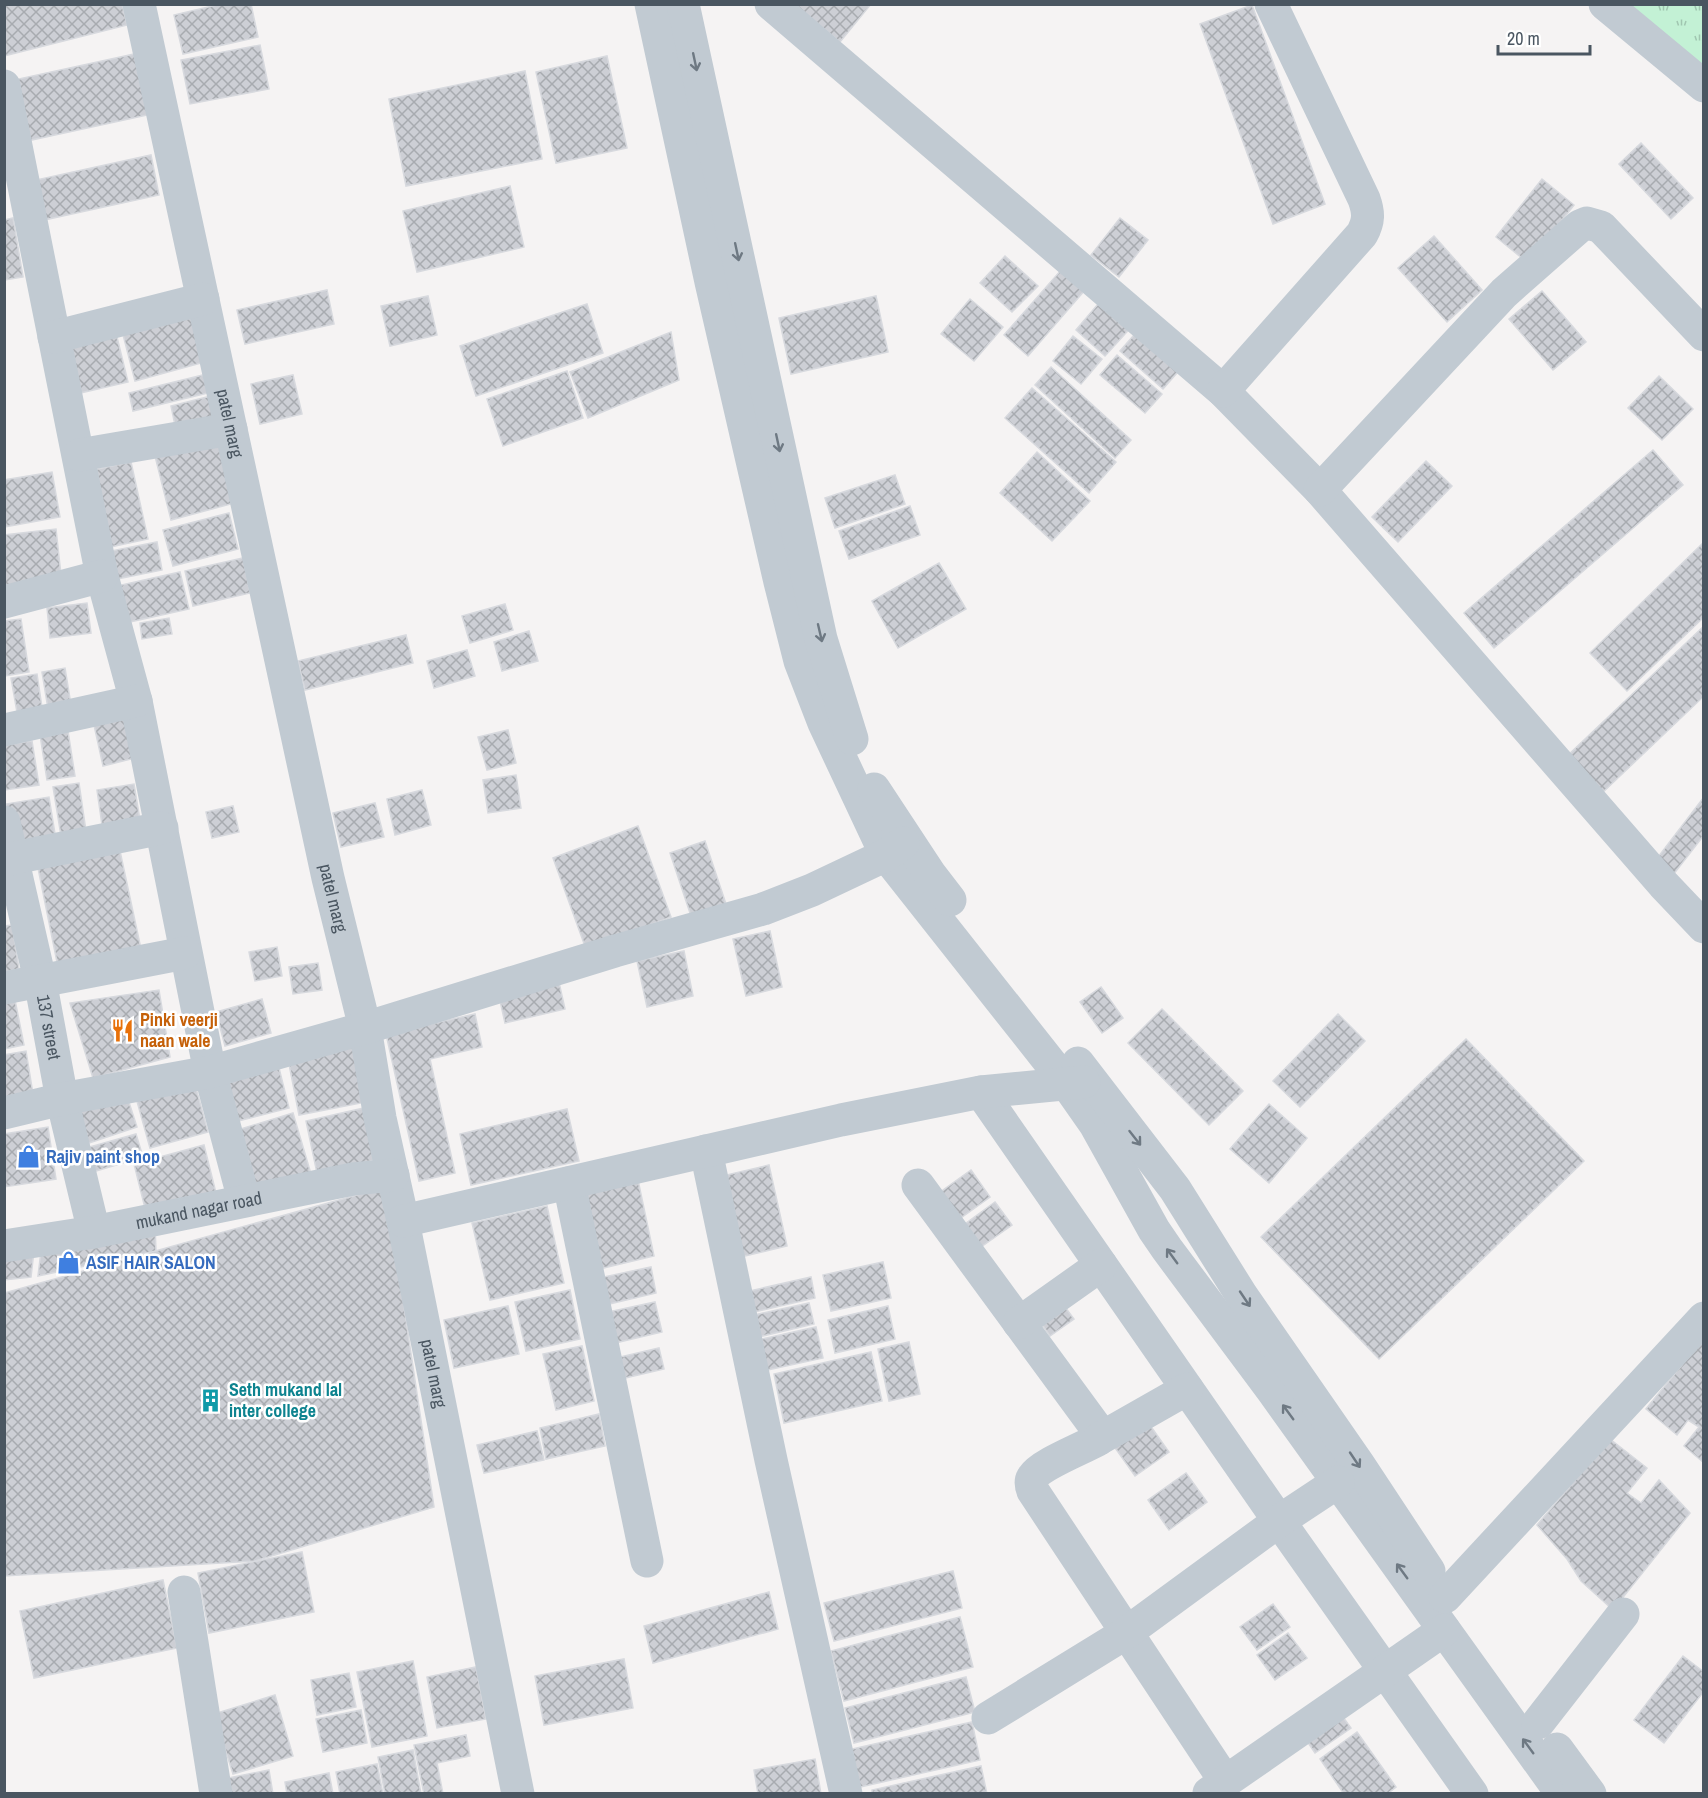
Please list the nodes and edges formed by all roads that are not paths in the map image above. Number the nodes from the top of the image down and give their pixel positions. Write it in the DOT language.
graph roads {
  1 [pos="139,4"];
  2 [pos="651,4"];
  3 [pos="683,4"];
  4 [pos="771,4"];
  5 [pos="1271,4"];
  6 [pos="1605,4"];
  7 [pos="4,86"];
  8 [pos="1704,86"];
  9 [pos="203,299"];
  10 [pos="1704,335"];
  11 [pos="54,337"];
  12 [pos="1223,391"];
  13 [pos="231,429"];
  14 [pos="79,455"];
  15 [pos="1320,490"];
  16 [pos="102,576"];
  17 [pos="4,602"];
  18 [pos="136,701"];
  19 [pos="4,730"];
  20 [pos="4,822"];
  21 [pos="162,828"];
  22 [pos="896,848"];
  23 [pos="8,860"];
  24 [pos="1704,927"];
  25 [pos="185,953"];
  26 [pos="40,980"];
  27 [pos="4,988"];
  28 [pos="365,1028"];
  29 [pos="210,1072"];
  30 [pos="1079,1082"];
  31 [pos="981,1092"];
  32 [pos="62,1098"];
  33 [pos="4,1113"];
  34 [pos="705,1151"];
  35 [pos="393,1175"];
  36 [pos="569,1183"];
  37 [pos="918,1185"];
  38 [pos="244,1200"];
  39 [pos="403,1221"];
  40 [pos="94,1232"];
  41 [pos="4,1246"];
  42 [pos="1101,1264"];
  43 [pos="1704,1318"];
  44 [pos="1018,1323"];
  45 [pos="1187,1389"];
  46 [pos="1099,1439"];
  47 [pos="1338,1482"];
  48 [pos="1279,1521"];
  49 [pos="647,1561"];
  50 [pos="184,1592"];
  51 [pos="1445,1597"];
  52 [pos="1623,1614"];
  53 [pos="1444,1630"];
  54 [pos="1126,1633"];
  55 [pos="1385,1670"];
  56 [pos="988,1719"];
  57 [pos="1538,1723"];
  58 [pos="1230,1785"];
  59 [pos="216,1794"];
  60 [pos="518,1794"];
  61 [pos="846,1794"];
  62 [pos="1472,1794"];
  63 [pos="1562,1794"];
  64 [pos="1590,1794"];
  1 -- 9 [label="street, patel marg"];
  2 -- 22 [label="street"];
  3 -- 22 [label="street, one-way"];
  4 -- 12 [label="street"];
  5 -- 12 [label="street"];
  6 -- 8 [label="street"];
  7 -- 11 [label="street"];
  9 -- 11 [label="street"];
  9 -- 13 [label="street, patel marg"];
  10 -- 15 [label="street"];
  11 -- 14 [label="street"];
  12 -- 15 [label="street"];
  13 -- 14 [label="street"];
  13 -- 28 [label="street, patel marg"];
  14 -- 16 [label="street"];
  15 -- 24 [label="street"];
  16 -- 17 [label="street"];
  16 -- 18 [label="street"];
  18 -- 19 [label="street"];
  18 -- 21 [label="street"];
  20 -- 23 [label="street, 137 street"];
  21 -- 23 [label="street"];
  21 -- 25 [label="street"];
  22 -- 28 [label="street"];
  22 -- 30 [label="street"];
  23 -- 26 [label="street, 137 street"];
  25 -- 26 [label="street"];
  25 -- 29 [label="street"];
  26 -- 27 [label="street"];
  26 -- 32 [label="street, 137 street"];
  28 -- 29 [label="street"];
  28 -- 35 [label="street, patel marg"];
  29 -- 32 [label="street"];
  29 -- 38 [label="street"];
  30 -- 31 [label="street"];
  47 -- 30 [label="street, one-way"];
  30 -- 51 [label="street, one-way"];
  31 -- 34 [label="street"];
  31 -- 42 [label="street"];
  32 -- 33 [label="street"];
  32 -- 40 [label="street, 137 street"];
  34 -- 36 [label="street"];
  34 -- 61 [label="street"];
  35 -- 38 [label="street, mukand nagar road"];
  35 -- 39 [label="street, patel marg"];
  36 -- 39 [label="street"];
  36 -- 49 [label="street"];
  37 -- 44 [label="street"];
  38 -- 40 [label="street, mukand nagar road"];
  39 -- 60 [label="street, patel marg"];
  40 -- 41 [label="street, mukand nagar road"];
  42 -- 44 [label="street"];
  42 -- 45 [label="street"];
  43 -- 51 [label="street"];
  44 -- 46 [label="street"];
  45 -- 46 [label="street"];
  45 -- 48 [label="street"];
  46 -- 54 [label="street"];
  47 -- 48 [label="street"];
  53 -- 47 [label="street, one-way"];
  48 -- 54 [label="street"];
  48 -- 55 [label="street"];
  50 -- 59 [label="street"];
  51 -- 57 [label="street"];
  52 -- 57 [label="street"];
  53 -- 55 [label="street"];
  63 -- 53 [label="street, one-way"];
  54 -- 56 [label="street"];
  54 -- 58 [label="street"];
  55 -- 58 [label="street"];
  55 -- 62 [label="street"];
  57 -- 64 [label="street"];
}
